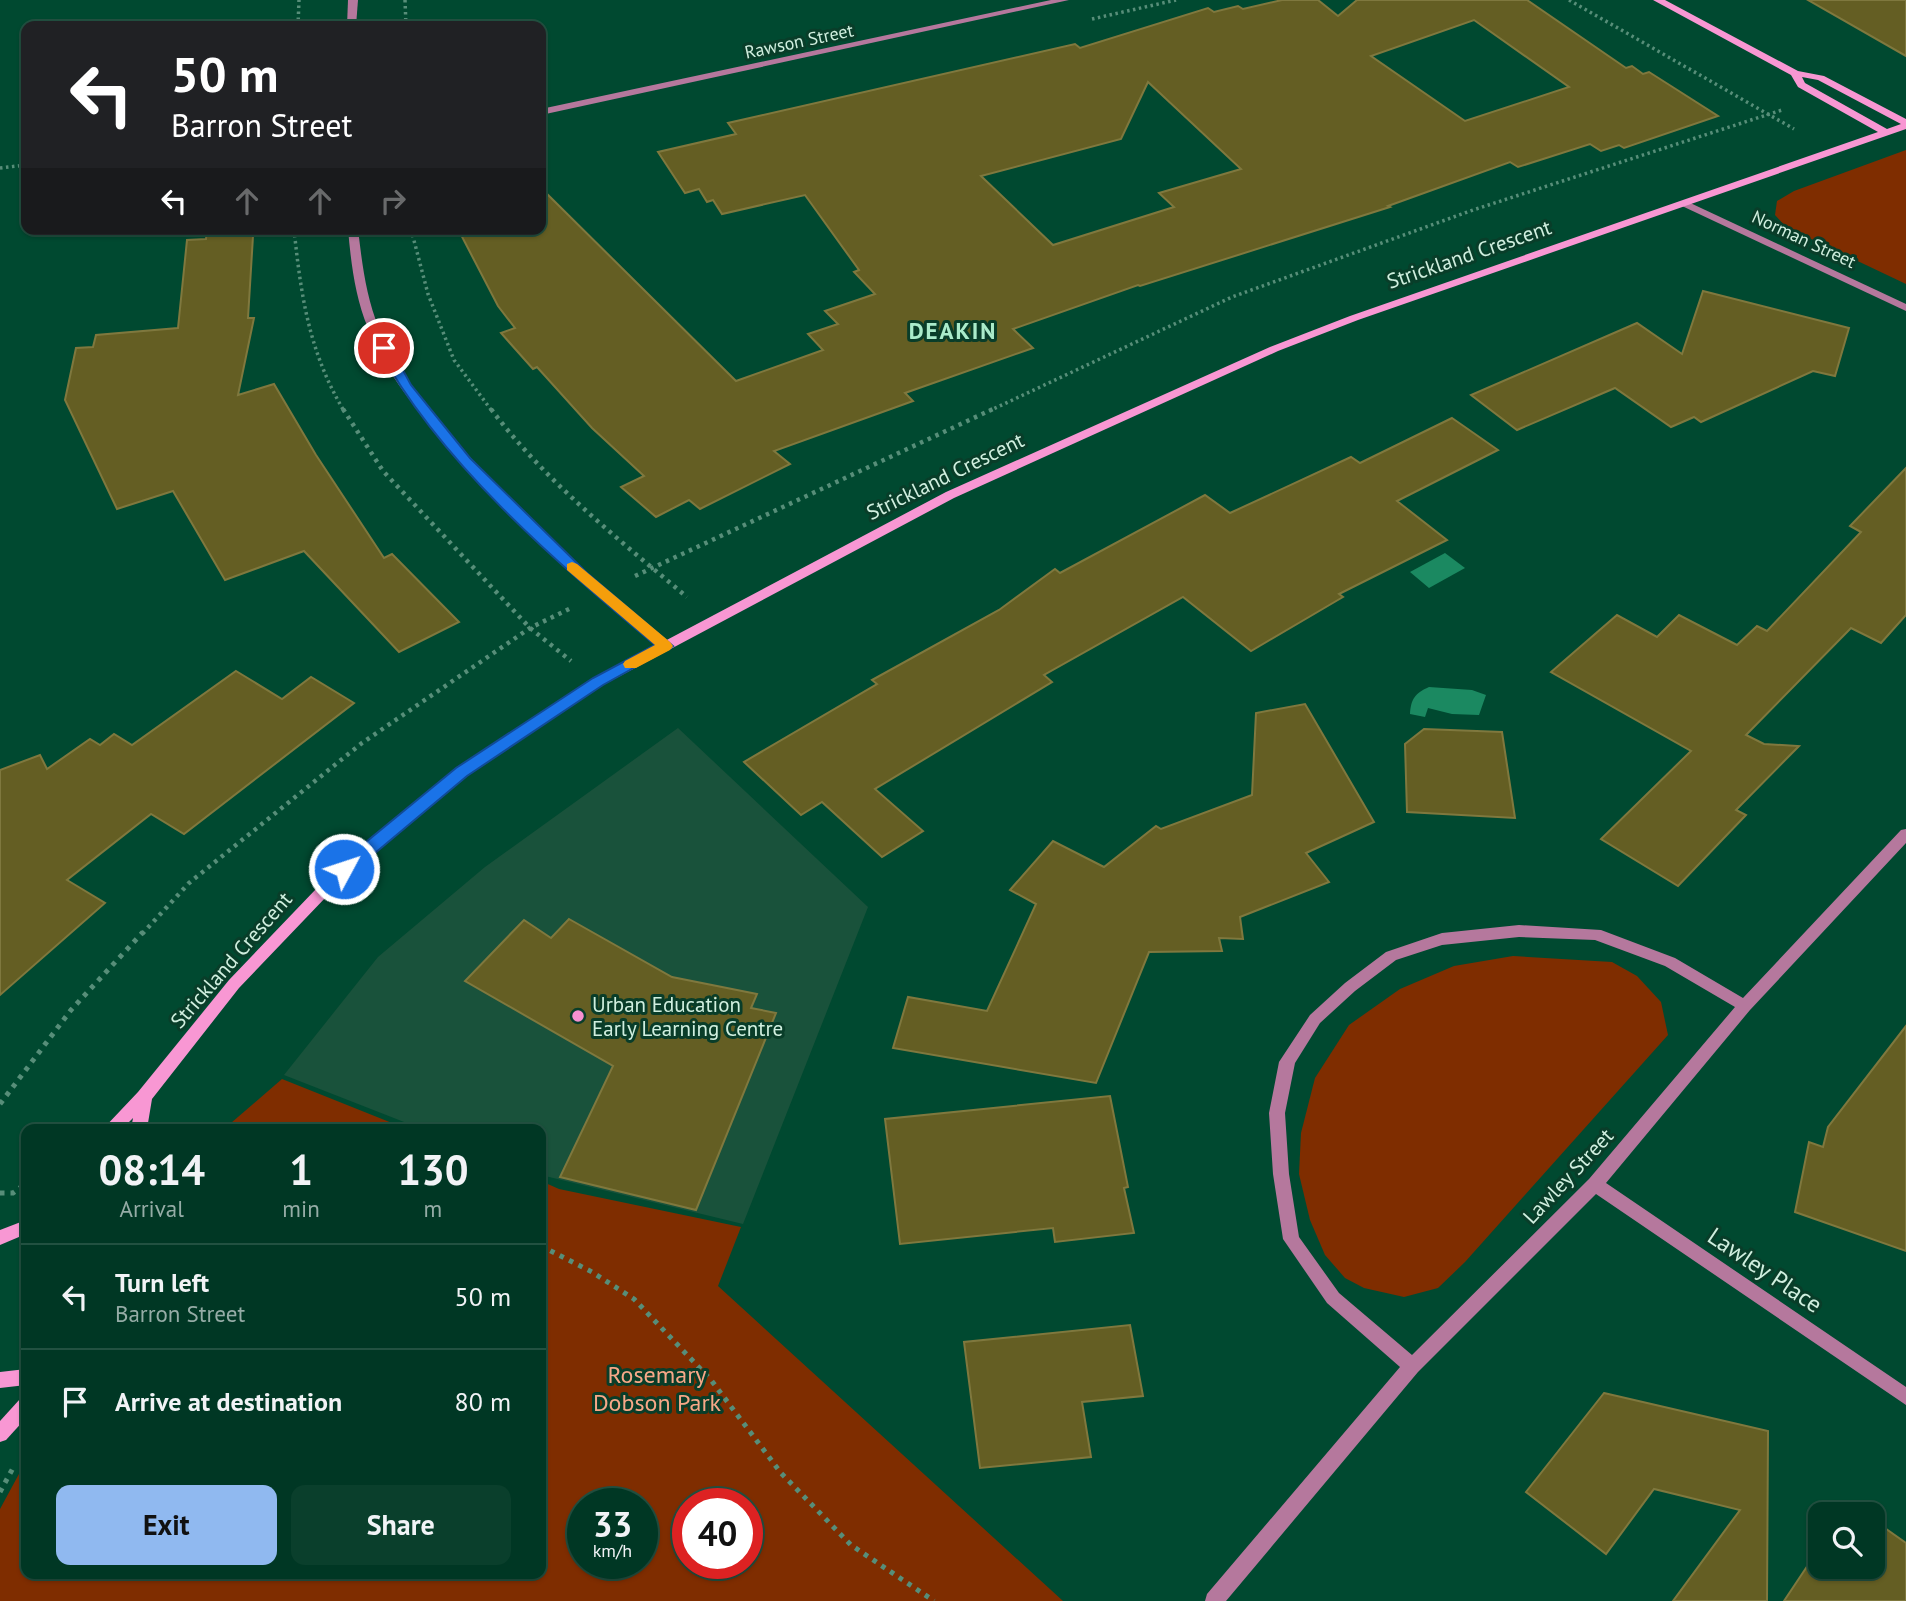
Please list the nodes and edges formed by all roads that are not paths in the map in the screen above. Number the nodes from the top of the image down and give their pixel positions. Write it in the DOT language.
graph roads {
  1 [pos="353,0"];
  2 [pos="1064,0"];
  3 [pos="1658,0"];
  4 [pos="352,21"];
  5 [pos="1796,73"];
  6 [pos="546,111"];
  7 [pos="1906,124"];
  8 [pos="1885,134"];
  9 [pos="1686,204"];
  10 [pos="354,235"];
  11 [pos="1906,308"];
  12 [pos="665,646"];
  13 [pos="1906,834"];
  14 [pos="1745,1006"];
  15 [pos="144,1097"];
  16 [pos="116,1124"];
  17 [pos="140,1124"];
  18 [pos="1595,1184"];
  19 [pos="21,1226"];
  20 [pos="0,1238"];
  21 [pos="1412,1366"];
  22 [pos="21,1378"];
  23 [pos="0,1380"];
  24 [pos="1906,1397"];
  25 [pos="21,1411"];
  26 [pos="0,1434"];
  27 [pos="1213,1601"];
  1 -- 4 [label="street"];
  2 -- 6 [label="street, Rawson Street"];
  3 -- 5 [label="street"];
  5 -- 7 [label="street"];
  5 -- 8 [label="street"];
  7 -- 8 [label="street, Strickland Crescent"];
  8 -- 9 [label="street, Strickland Crescent"];
  9 -- 11 [label="street, Norman Street"];
  9 -- 12 [label="street, Strickland Crescent"];
  10 -- 12 [label="street"];
  12 -- 15 [label="street, Strickland Crescent"];
  13 -- 14 [label="street, Lawley Street"];
  14 -- 18 [label="street, Lawley Street"];
  14 -- 21 [label="street"];
  15 -- 16 [label="street, Strickland Crescent"];
  15 -- 17 [label="street, Strickland Crescent"];
  18 -- 21 [label="street, Lawley Street"];
  18 -- 24 [label="street, Lawley Place"];
  19 -- 20 [label="street"];
  21 -- 27 [label="street, Lawley Street"];
  22 -- 23 [label="street"];
  25 -- 26 [label="street"];
}
